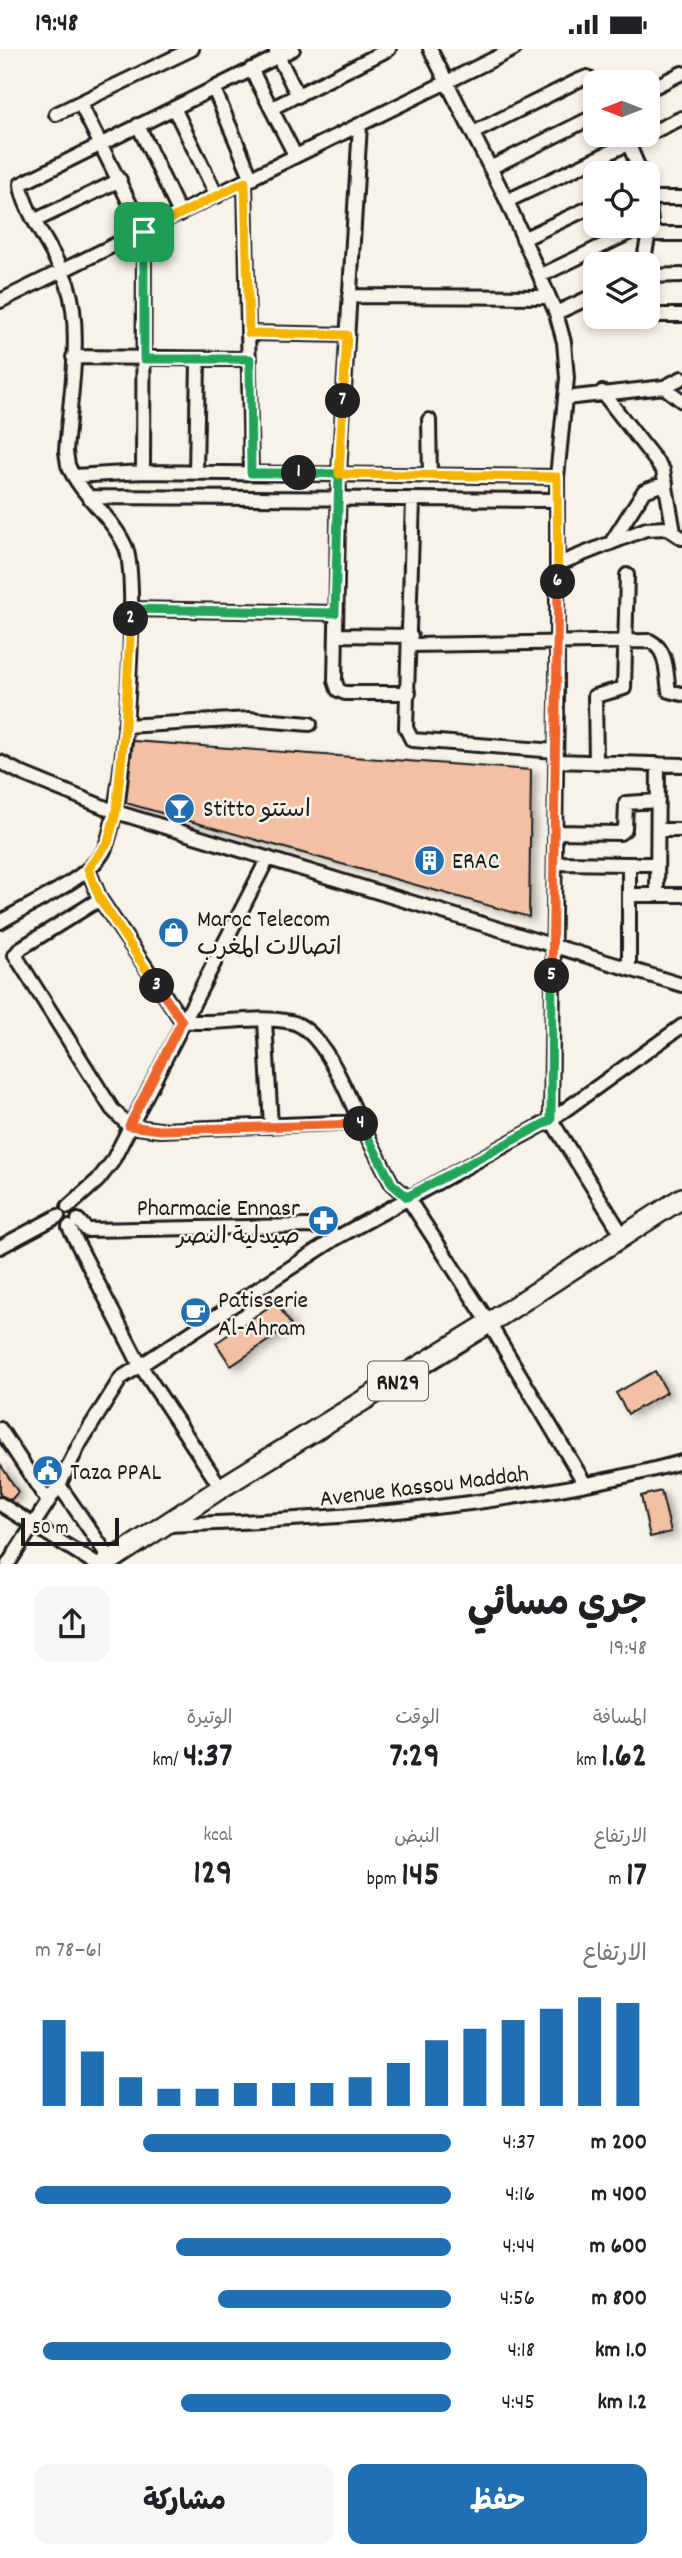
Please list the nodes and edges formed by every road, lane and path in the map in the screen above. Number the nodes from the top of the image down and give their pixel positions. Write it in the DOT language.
graph roads {
  1 [pos="192,49"];
  2 [pos="293,49"];
  3 [pos="389,49"];
  4 [pos="430,49"];
  5 [pos="514,49"];
  6 [pos="277,53"];
  7 [pos="251,69"];
  8 [pos="682,73"];
  9 [pos="583,79"];
  10 [pos="448,82"];
  11 [pos="660,84"];
  12 [pos="214,89"];
  13 [pos="298,96"];
  14 [pos="80,103"];
  15 [pos="174,108"];
  16 [pos="272,108"];
  17 [pos="56,114"];
  18 [pos="682,118"];
  19 [pos="583,122"];
  20 [pos="138,125"];
  21 [pos="360,125"];
  22 [pos="660,129"];
  23 [pos="473,133"];
  24 [pos="101,143"];
  25 [pos="625,147"];
  26 [pos="295,155"];
  27 [pos="490,167"];
  28 [pos="120,180"];
  29 [pos="248,180"];
  30 [pos="217,196"];
  31 [pos="660,198"];
  32 [pos="682,198"];
  33 [pos="507,201"];
  34 [pos="583,211"];
  35 [pos="180,214"];
  36 [pos="36,220"];
  37 [pos="660,229"];
  38 [pos="144,232"];
  39 [pos="682,235"];
  40 [pos="621,238"];
  41 [pos="523,239"];
  42 [pos="63,273"];
  43 [pos="682,275"];
  44 [pos="540,276"];
  45 [pos="660,276"];
  46 [pos="349,296"];
  47 [pos="549,297"];
  48 [pos="583,301"];
  49 [pos="0,302"];
  50 [pos="556,313"];
  51 [pos="660,315"];
  52 [pos="682,315"];
  53 [pos="249,333"];
  54 [pos="347,335"];
  55 [pos="73,357"];
  56 [pos="144,359"];
  57 [pos="250,359"];
  58 [pos="198,361"];
  59 [pos="682,378"];
  60 [pos="664,387"];
  61 [pos="602,393"];
  62 [pos="566,398"];
  63 [pos="682,401"];
  64 [pos="429,420"];
  65 [pos="144,472"];
  66 [pos="196,473"];
  67 [pos="251,473"];
  68 [pos="339,474"];
  69 [pos="74,475"];
  70 [pos="430,476"];
  71 [pos="557,477"];
  72 [pos="666,483"];
  73 [pos="89,497"];
  74 [pos="338,497"];
  75 [pos="413,499"];
  76 [pos="557,501"];
  77 [pos="678,535"];
  78 [pos="610,543"];
  79 [pos="558,564"];
  80 [pos="627,575"];
  81 [pos="131,609"];
  82 [pos="335,613"];
  83 [pos="336,635"];
  84 [pos="411,641"];
  85 [pos="627,642"];
  86 [pos="557,643"];
  87 [pos="409,693"];
  88 [pos="682,694"];
  89 [pos="310,724"];
  90 [pos="125,726"];
  91 [pos="556,756"];
  92 [pos="0,762"];
  93 [pos="596,762"];
  94 [pos="659,764"];
  95 [pos="682,765"];
  96 [pos="658,801"];
  97 [pos="116,812"];
  98 [pos="658,830"];
  99 [pos="682,830"];
  100 [pos="555,832"];
  101 [pos="268,858"];
  102 [pos="555,863"];
  103 [pos="657,864"];
  104 [pos="629,865"];
  105 [pos="88,869"];
  106 [pos="629,895"];
  107 [pos="657,895"];
  108 [pos="682,895"];
  109 [pos="100,899"];
  110 [pos="0,922"];
  111 [pos="553,944"];
  112 [pos="628,968"];
  113 [pos="682,985"];
  114 [pos="182,1021"];
  115 [pos="265,1021"];
  116 [pos="682,1026"];
  117 [pos="551,1120"];
  118 [pos="360,1122"];
  119 [pos="129,1126"];
  120 [pos="271,1126"];
  121 [pos="407,1197"];
  122 [pos="682,1198"];
  123 [pos="63,1212"];
  124 [pos="73,1224"];
  125 [pos="624,1236"];
  126 [pos="338,1237"];
  127 [pos="0,1247"];
  128 [pos="489,1323"];
  129 [pos="140,1365"];
  130 [pos="0,1429"];
  131 [pos="682,1462"];
  132 [pos="585,1484"];
  133 [pos="59,1485"];
  134 [pos="221,1487"];
  135 [pos="47,1500"];
  136 [pos="0,1504"];
  137 [pos="32,1522"];
  138 [pos="167,1525"];
  139 [pos="104,1562"];
  140 [pos="8,1564"];
  1 -- 14 [label="street"];
  2 -- 6 [label="street"];
  3 -- 13 [label="street"];
  4 -- 10 [label="street"];
  5 -- 10 [label="street"];
  6 -- 7 [label="street"];
  6 -- 13 [label="street"];
  7 -- 12 [label="street"];
  7 -- 16 [label="street"];
  8 -- 11 [label="street"];
  9 -- 23 [label="street"];
  10 -- 21 [label="street"];
  10 -- 23 [label="street"];
  12 -- 15 [label="street"];
  12 -- 29 [label="street"];
  13 -- 16 [label="street"];
  14 -- 17 [label="street"];
  14 -- 24 [label="street"];
  15 -- 20 [label="street"];
  15 -- 30 [label="street"];
  16 -- 26 [label="street"];
  18 -- 22 [label="street"];
  19 -- 27 [label="street"];
  20 -- 24 [label="street"];
  20 -- 35 [label="street"];
  21 -- 26 [label="street"];
  21 -- 46 [label="street"];
  23 -- 27 [label="street"];
  24 -- 28 [label="street"];
  24 -- 36 [label="street"];
  25 -- 33 [label="street"];
  26 -- 29 [label="street"];
  27 -- 33 [label="street"];
  28 -- 36 [label="street"];
  28 -- 38 [label="street"];
  29 -- 30 [label="street"];
  29 -- 53 [label="street"];
  30 -- 35 [label="street"];
  31 -- 32 [label="street"];
  33 -- 41 [label="street"];
  34 -- 41 [label="street"];
  35 -- 38 [label="street"];
  36 -- 42 [label="street"];
  37 -- 39 [label="street"];
  38 -- 42 [label="street"];
  38 -- 56 [label="street"];
  40 -- 44 [label="street"];
  41 -- 44 [label="street"];
  42 -- 49 [label="street"];
  42 -- 55 [label="street"];
  43 -- 45 [label="street"];
  44 -- 47 [label="street"];
  46 -- 47 [label="street"];
  46 -- 54 [label="street"];
  47 -- 50 [label="street"];
  48 -- 50 [label="street"];
  50 -- 62 [label="street"];
  51 -- 52 [label="street"];
  53 -- 54 [label="street"];
  53 -- 57 [label="street"];
  54 -- 68 [label="street"];
  55 -- 56 [label="street"];
  55 -- 69 [label="street"];
  56 -- 58 [label="street"];
  56 -- 65 [label="street"];
  57 -- 58 [label="street"];
  57 -- 67 [label="street"];
  58 -- 66 [label="street"];
  59 -- 60 [label="street"];
  60 -- 61 [label="street"];
  60 -- 63 [label="street"];
  61 -- 62 [label="street"];
  61 -- 72 [label="street"];
  62 -- 71 [label="street"];
  64 -- 70 [label="street"];
  65 -- 66 [label="street"];
  65 -- 69 [label="street"];
  66 -- 67 [label="street"];
  67 -- 68 [label="street"];
  68 -- 70 [label="street"];
  68 -- 74 [label="street"];
  69 -- 73 [label="street"];
  70 -- 71 [label="street"];
  71 -- 76 [label="street"];
  72 -- 77 [label="street"];
  72 -- 78 [label="street"];
  73 -- 74 [label="street"];
  73 -- 81 [label="street"];
  74 -- 75 [label="street"];
  74 -- 82 [label="street"];
  75 -- 76 [label="street"];
  75 -- 84 [label="street"];
  76 -- 79 [label="street"];
  77 -- 78 [label="street"];
  78 -- 79 [label="street"];
  79 -- 86 [label="street"];
  80 -- 85 [label="street"];
  81 -- 82 [label="street"];
  81 -- 90 [label="street"];
  82 -- 83 [label="street"];
  83 -- 84 [label="street"];
  83 -- 87 [label="street"];
  84 -- 86 [label="street"];
  84 -- 87 [label="street"];
  85 -- 86 [label="street"];
  85 -- 88 [label="street"];
  85 -- 93 [label="street"];
  86 -- 91 [label="street"];
  87 -- 91 [label="street"];
  89 -- 90 [label="street"];
  90 -- 97 [label="street"];
  91 -- 93 [label="street"];
  91 -- 100 [label="street"];
  92 -- 97 [label="street"];
  93 -- 94 [label="street"];
  94 -- 95 [label="street"];
  94 -- 96 [label="street"];
  96 -- 98 [label="street"];
  96 -- 100 [label="street"];
  97 -- 101 [label="street"];
  97 -- 105 [label="street"];
  98 -- 99 [label="street"];
  98 -- 103 [label="street"];
  100 -- 102 [label="street"];
  101 -- 111 [label="street"];
  101 -- 114 [label="street"];
  102 -- 104 [label="street"];
  102 -- 111 [label="street"];
  103 -- 104 [label="street"];
  103 -- 107 [label="street"];
  104 -- 106 [label="street"];
  105 -- 109 [label="street"];
  105 -- 110 [label="street"];
  106 -- 107 [label="street"];
  106 -- 112 [label="street"];
  107 -- 108 [label="street"];
  109 -- 114 [label="street"];
  109 -- 119 [label="street"];
  111 -- 112 [label="street"];
  111 -- 117 [label="street"];
  112 -- 113 [label="street"];
  114 -- 115 [label="street"];
  114 -- 119 [label="street"];
  115 -- 118 [label="street"];
  115 -- 120 [label="street"];
  116 -- 117 [label="street"];
  117 -- 121 [label="street"];
  117 -- 125 [label="street"];
  118 -- 120 [label="street"];
  118 -- 121 [label="street"];
  119 -- 120 [label="street"];
  119 -- 123 [label="street"];
  121 -- 126 [label="street"];
  121 -- 128 [label="street"];
  122 -- 125 [label="main road, RN29"];
  123 -- 124 [label="street"];
  123 -- 127 [label="street"];
  124 -- 126 [label="street"];
  124 -- 129 [label="street"];
  125 -- 128 [label="main road, RN29"];
  126 -- 129 [label="street"];
  128 -- 132 [label="street"];
  128 -- 134 [label="main road, RN29"];
  129 -- 133 [label="street"];
  129 -- 134 [label="street"];
  130 -- 135 [label="street"];
  131 -- 132 [label="street, Avenue Kassou Maddah"];
  132 -- 138 [label="street, Avenue Kassou Maddah"];
  133 -- 135 [label="street"];
  133 -- 139 [label="street"];
  134 -- 138 [label="main road, RN29"];
  135 -- 137 [label="street"];
  136 -- 137 [label="street"];
  137 -- 139 [label="street"];
  137 -- 140 [label="street"];
  138 -- 139 [label="main road, RN29"];
}
